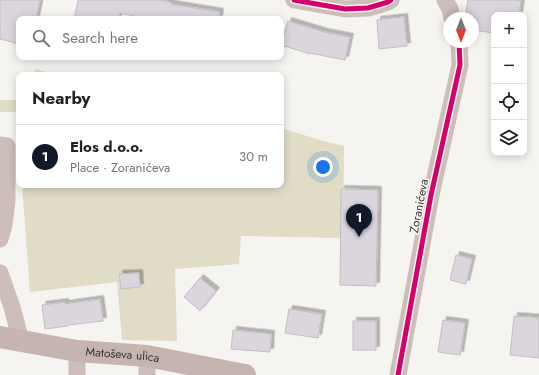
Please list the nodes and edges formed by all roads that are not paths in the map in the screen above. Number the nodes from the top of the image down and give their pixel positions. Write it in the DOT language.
graph roads {
  1 [pos="294,0"];
  2 [pos="391,0"];
  3 [pos="445,0"];
  4 [pos="451,12"];
  5 [pos="459,48"];
  6 [pos="0,145"];
  7 [pos="0,239"];
  8 [pos="0,273"];
  9 [pos="0,337"];
  10 [pos="21,341"];
  11 [pos="78,351"];
  12 [pos="147,365"];
  13 [pos="234,374"];
  14 [pos="77,375"];
  15 [pos="398,375"];
  1 -- 2 [label="street"];
  3 -- 4 [label="street"];
  5 -- 15 [label="street, Zoranićeva"];
  6 -- 7 [label="street"];
  8 -- 10 [label="street"];
  9 -- 10 [label="main road, Matoševa ulica"];
  10 -- 11 [label="main road, Matoševa ulica"];
  11 -- 12 [label="main road, Matoševa ulica"];
  11 -- 14 [label="street"];
  12 -- 13 [label="main road, Matoševa ulica"];
}
